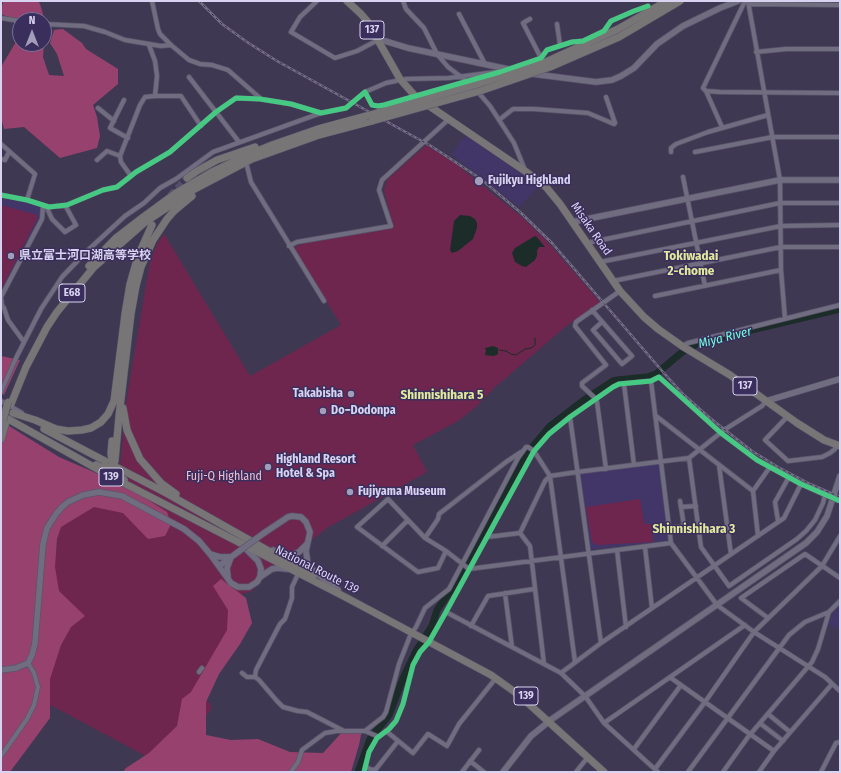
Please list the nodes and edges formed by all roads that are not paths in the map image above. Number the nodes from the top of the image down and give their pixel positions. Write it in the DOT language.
graph roads {
  1 [pos="152,1"];
  2 [pos="317,1"];
  3 [pos="347,1"];
  4 [pos="403,1"];
  5 [pos="667,1"];
  6 [pos="680,1"];
  7 [pos="738,1"];
  8 [pos="747,2"];
  9 [pos="840,5"];
  10 [pos="648,6"];
  11 [pos="459,14"];
  12 [pos="1,18"];
  13 [pos="530,19"];
  14 [pos="12,20"];
  15 [pos="52,24"];
  16 [pos="557,24"];
  17 [pos="378,40"];
  18 [pos="149,45"];
  19 [pos="171,45"];
  20 [pos="560,45"];
  21 [pos="840,49"];
  22 [pos="756,52"];
  23 [pos="437,54"];
  24 [pos="546,62"];
  25 [pos="485,65"];
  26 [pos="509,70"];
  27 [pos="500,72"];
  28 [pos="461,76"];
  29 [pos="189,77"];
  30 [pos="404,79"];
  31 [pos="396,81"];
  32 [pos="468,82"];
  33 [pos="706,91"];
  34 [pos="365,92"];
  35 [pos="765,93"];
  36 [pos="840,93"];
  37 [pos="155,96"];
  38 [pos="416,97"];
  39 [pos="606,97"];
  40 [pos="260,99"];
  41 [pos="124,100"];
  42 [pos="98,108"];
  43 [pos="216,112"];
  44 [pos="322,113"];
  45 [pos="768,116"];
  46 [pos="449,119"];
  47 [pos="499,120"];
  48 [pos="114,121"];
  49 [pos="340,122"];
  50 [pos="201,126"];
  51 [pos="722,127"];
  52 [pos="840,136"];
  53 [pos="773,137"];
  54 [pos="128,138"];
  55 [pos="240,142"];
  56 [pos="1,144"];
  57 [pos="232,144"];
  58 [pos="236,149"];
  59 [pos="10,152"];
  60 [pos="671,152"];
  61 [pos="695,152"];
  62 [pos="120,156"];
  63 [pos="1,159"];
  64 [pos="252,159"];
  65 [pos="97,160"];
  66 [pos="247,166"];
  67 [pos="525,171"];
  68 [pos="131,176"];
  69 [pos="683,177"];
  70 [pos="186,178"];
  71 [pos="780,180"];
  72 [pos="840,180"];
  73 [pos="1,194"];
  74 [pos="688,199"];
  75 [pos="28,200"];
  76 [pos="780,203"];
  77 [pos="840,203"];
  78 [pos="65,205"];
  79 [pos="44,206"];
  80 [pos="692,221"];
  81 [pos="572,222"];
  82 [pos="152,225"];
  83 [pos="840,225"];
  84 [pos="781,226"];
  85 [pos="697,242"];
  86 [pos="586,243"];
  87 [pos="290,246"];
  88 [pos="781,247"];
  89 [pos="840,247"];
  90 [pos="600,262"];
  91 [pos="701,264"];
  92 [pos="781,270"];
  93 [pos="614,281"];
  94 [pos="705,286"];
  95 [pos="620,291"];
  96 [pos="656,296"];
  97 [pos="324,301"];
  98 [pos="840,305"];
  99 [pos="592,310"];
  100 [pos="785,318"];
  101 [pos="602,322"];
  102 [pos="24,342"];
  103 [pos="686,348"];
  104 [pos="840,379"];
  105 [pos="651,381"];
  106 [pos="624,384"];
  107 [pos="1,392"];
  108 [pos="119,393"];
  109 [pos="595,399"];
  110 [pos="766,401"];
  111 [pos="7,403"];
  112 [pos="1,406"];
  113 [pos="13,413"];
  114 [pos="656,416"];
  115 [pos="570,417"];
  116 [pos="787,417"];
  117 [pos="3,420"];
  118 [pos="35,420"];
  119 [pos="721,433"];
  120 [pos="1,439"];
  121 [pos="838,446"];
  122 [pos="699,449"];
  123 [pos="534,450"];
  124 [pos="523,451"];
  125 [pos="67,452"];
  126 [pos="689,458"];
  127 [pos="105,461"];
  128 [pos="660,462"];
  129 [pos="634,465"];
  130 [pos="719,465"];
  131 [pos="115,466"];
  132 [pos="770,468"];
  133 [pos="606,469"];
  134 [pos="577,472"];
  135 [pos="550,476"];
  136 [pos="840,476"];
  137 [pos="789,477"];
  138 [pos="801,484"];
  139 [pos="752,491"];
  140 [pos="826,496"];
  141 [pos="151,497"];
  142 [pos="680,501"];
  143 [pos="840,501"];
  144 [pos="696,506"];
  145 [pos="681,507"];
  146 [pos="205,515"];
  147 [pos="408,520"];
  148 [pos="778,521"];
  149 [pos="669,528"];
  150 [pos="520,533"];
  151 [pos="224,535"];
  152 [pos="758,536"];
  153 [pos="840,536"];
  154 [pos="487,537"];
  155 [pos="425,538"];
  156 [pos="671,543"];
  157 [pos="307,544"];
  158 [pos="382,546"];
  159 [pos="645,547"];
  160 [pos="617,550"];
  161 [pos="446,551"];
  162 [pos="210,554"];
  163 [pos="588,554"];
  164 [pos="731,554"];
  165 [pos="231,557"];
  166 [pos="560,558"];
  167 [pos="531,560"];
  168 [pos="219,566"];
  169 [pos="715,566"];
  170 [pos="822,566"];
  171 [pos="466,567"];
  172 [pos="296,573"];
  173 [pos="260,576"];
  174 [pos="697,578"];
  175 [pos="840,578"];
  176 [pos="229,580"];
  177 [pos="534,589"];
  178 [pos="338,590"];
  179 [pos="505,593"];
  180 [pos="840,601"];
  181 [pos="717,605"];
  182 [pos="652,608"];
  183 [pos="446,612"];
  184 [pos="829,612"];
  185 [pos="768,618"];
  186 [pos="745,625"];
  187 [pos="471,626"];
  188 [pos="626,627"];
  189 [pos="414,632"];
  190 [pos="754,632"];
  191 [pos="429,639"];
  192 [pos="601,643"];
  193 [pos="512,648"];
  194 [pos="778,648"];
  195 [pos="575,662"];
  196 [pos="28,663"];
  197 [pos="544,664"];
  198 [pos="808,667"];
  199 [pos="1,670"];
  200 [pos="242,673"];
  201 [pos="560,673"];
  202 [pos="254,677"];
  203 [pos="496,678"];
  204 [pos="671,678"];
  205 [pos="832,684"];
  206 [pos="681,685"];
  207 [pos="840,691"];
  208 [pos="585,696"];
  209 [pos="705,702"];
  210 [pos="768,714"];
  211 [pos="728,718"];
  212 [pos="551,720"];
  213 [pos="604,723"];
  214 [pos="761,724"];
  215 [pos="345,731"];
  216 [pos="386,731"];
  217 [pos="366,732"];
  218 [pos="790,732"];
  219 [pos="752,735"];
  220 [pos="378,736"];
  221 [pos="398,741"];
  222 [pos="783,741"];
  223 [pos="840,742"];
  224 [pos="634,749"];
  225 [pos="479,750"];
  226 [pos="774,751"];
  227 [pos="1,756"];
  228 [pos="588,757"];
  229 [pos="470,762"];
  230 [pos="366,767"];
  231 [pos="656,771"];
  232 [pos="291,772"];
  233 [pos="364,772"];
  234 [pos="462,772"];
  235 [pos="484,772"];
  236 [pos="503,772"];
  237 [pos="576,772"];
  238 [pos="605,772"];
  239 [pos="688,772"];
  240 [pos="723,772"];
  241 [pos="759,772"];
  242 [pos="821,772"];
  1 -- 19 [label="street"];
  2 -- 17 [label="street"];
  3 -- 17 [label="highway, Misaka Road / 137"];
  4 -- 23 [label="street"];
  5 -- 24 [label="highway, E68"];
  6 -- 24 [label="highway, E68"];
  7 -- 26 [label="street"];
  8 -- 9 [label="street"];
  8 -- 22 [label="street"];
  8 -- 33 [label="street"];
  10 -- 20 [label="street"];
  11 -- 25 [label="street"];
  12 -- 14 [label="street"];
  13 -- 24 [label="street"];
  15 -- 18 [label="street"];
  16 -- 20 [label="street"];
  17 -- 23 [label="street"];
  17 -- 38 [label="highway, Misaka Road / 137"];
  18 -- 19 [label="street"];
  18 -- 37 [label="street"];
  19 -- 40 [label="street"];
  20 -- 24 [label="street"];
  21 -- 22 [label="street"];
  22 -- 35 [label="street"];
  23 -- 25 [label="street"];
  23 -- 28 [label="street"];
  24 -- 26 [label="street"];
  24 -- 49 [label="highway, E68, bridge"];
  24 -- 64 [label="highway, E68, bridge"];
  25 -- 26 [label="street"];
  26 -- 27 [label="street"];
  27 -- 28 [label="street"];
  27 -- 32 [label="street"];
  28 -- 30 [label="street"];
  28 -- 32 [label="street"];
  29 -- 43 [label="street"];
  31 -- 34 [label="street"];
  32 -- 38 [label="street"];
  32 -- 47 [label="street"];
  33 -- 35 [label="street"];
  33 -- 51 [label="street"];
  34 -- 38 [label="street"];
  34 -- 44 [label="street"];
  35 -- 36 [label="street"];
  35 -- 45 [label="street"];
  37 -- 50 [label="street"];
  37 -- 54 [label="street"];
  38 -- 46 [label="highway, Misaka Road / 137"];
  39 -- 47 [label="street"];
  40 -- 43 [label="street"];
  40 -- 44 [label="street"];
  41 -- 48 [label="street"];
  42 -- 48 [label="street"];
  43 -- 50 [label="street"];
  43 -- 55 [label="street"];
  44 -- 55 [label="street"];
  45 -- 51 [label="street"];
  45 -- 53 [label="street"];
  46 -- 67 [label="highway, Misaka Road / 137"];
  46 -- 87 [label="street"];
  47 -- 67 [label="street"];
  48 -- 54 [label="street"];
  49 -- 70 [label="highway"];
  49 -- 111 [label="highway, E68"];
  50 -- 68 [label="street"];
  51 -- 60 [label="street"];
  52 -- 53 [label="street"];
  53 -- 61 [label="street"];
  53 -- 71 [label="street"];
  54 -- 62 [label="street"];
  55 -- 57 [label="street"];
  56 -- 59 [label="street"];
  57 -- 58 [label="street"];
  57 -- 102 [label="street"];
  59 -- 63 [label="street"];
  59 -- 75 [label="street"];
  62 -- 65 [label="street"];
  62 -- 68 [label="street"];
  64 -- 108 [label="highway"];
  64 -- 111 [label="highway, E68"];
  66 -- 87 [label="street"];
  67 -- 81 [label="highway, Misaka Road / 137"];
  68 -- 78 [label="street"];
  69 -- 74 [label="street"];
  71 -- 72 [label="street"];
  71 -- 74 [label="street"];
  71 -- 76 [label="street"];
  73 -- 75 [label="street"];
  74 -- 80 [label="street"];
  74 -- 81 [label="street"];
  75 -- 79 [label="street"];
  76 -- 77 [label="street"];
  76 -- 80 [label="street"];
  76 -- 84 [label="street"];
  78 -- 79 [label="street"];
  78 -- 79 [label="street"];
  79 -- 102 [label="street"];
  80 -- 85 [label="street"];
  80 -- 86 [label="street"];
  81 -- 86 [label="highway, Misaka Road / 137"];
  82 -- 108 [label="highway"];
  83 -- 84 [label="street"];
  84 -- 85 [label="street"];
  84 -- 88 [label="street"];
  85 -- 90 [label="street"];
  85 -- 91 [label="street"];
  86 -- 90 [label="highway, Misaka Road / 137"];
  87 -- 97 [label="street"];
  88 -- 89 [label="street"];
  88 -- 91 [label="street"];
  88 -- 92 [label="street"];
  90 -- 93 [label="highway, Misaka Road / 137"];
  91 -- 93 [label="street"];
  91 -- 94 [label="street"];
  92 -- 94 [label="street"];
  92 -- 100 [label="street"];
  93 -- 95 [label="highway, Misaka Road / 137"];
  94 -- 96 [label="street"];
  95 -- 99 [label="street"];
  95 -- 103 [label="highway, Misaka Road / 137"];
  98 -- 100 [label="street"];
  99 -- 101 [label="street"];
  99 -- 109 [label="street"];
  100 -- 103 [label="street"];
  101 -- 101 [label="street"];
  102 -- 107 [label="street"];
  103 -- 110 [label="highway, Misaka Road / 137"];
  104 -- 110 [label="street"];
  105 -- 106 [label="street"];
  105 -- 114 [label="street"];
  105 -- 119 [label="street"];
  106 -- 109 [label="street"];
  106 -- 129 [label="street"];
  108 -- 118 [label="highway"];
  108 -- 131 [label="highway"];
  108 -- 146 [label="highway"];
  109 -- 115 [label="street"];
  109 -- 133 [label="street"];
  110 -- 116 [label="highway, Misaka Road / 137"];
  110 -- 119 [label="street"];
  111 -- 117 [label="highway, E68, bridge"];
  111 -- 118 [label="street"];
  112 -- 113 [label="highway, 139"];
  113 -- 118 [label="highway"];
  113 -- 127 [label="highway, 139"];
  114 -- 122 [label="street"];
  114 -- 128 [label="street"];
  115 -- 123 [label="street"];
  115 -- 134 [label="street"];
  116 -- 121 [label="highway, Misaka Road / 137"];
  116 -- 121 [label="street"];
  117 -- 120 [label="highway, E68"];
  117 -- 125 [label="highway, National Route 139 / 139"];
  119 -- 122 [label="street"];
  119 -- 132 [label="street"];
  122 -- 126 [label="street"];
  122 -- 130 [label="street"];
  123 -- 124 [label="street"];
  123 -- 135 [label="street"];
  123 -- 154 [label="street"];
  124 -- 155 [label="street"];
  124 -- 171 [label="street"];
  125 -- 131 [label="highway"];
  125 -- 141 [label="highway, National Route 139 / 139"];
  126 -- 128 [label="street"];
  126 -- 144 [label="street"];
  128 -- 129 [label="street"];
  128 -- 149 [label="street"];
  129 -- 133 [label="street"];
  130 -- 139 [label="street"];
  130 -- 164 [label="street"];
  131 -- 141 [label="highway"];
  131 -- 146 [label="highway, National Route 139 / 139"];
  132 -- 137 [label="street"];
  132 -- 139 [label="street"];
  133 -- 134 [label="street"];
  134 -- 135 [label="street"];
  134 -- 163 [label="street"];
  135 -- 150 [label="street"];
  135 -- 166 [label="street"];
  136 -- 181 [label="street"];
  137 -- 138 [label="street"];
  137 -- 148 [label="street"];
  138 -- 140 [label="street"];
  138 -- 148 [label="street"];
  139 -- 152 [label="street"];
  140 -- 143 [label="street, bridge"];
  140 -- 169 [label="street"];
  141 -- 151 [label="highway, National Route 139 / 139"];
  142 -- 145 [label="street"];
  144 -- 145 [label="street"];
  144 -- 169 [label="street"];
  145 -- 149 [label="street"];
  146 -- 157 [label="street"];
  146 -- 178 [label="highway, National Route 139 / 139"];
  147 -- 155 [label="street"];
  147 -- 158 [label="street"];
  147 -- 158 [label="street"];
  148 -- 152 [label="street"];
  149 -- 156 [label="street"];
  150 -- 154 [label="street"];
  150 -- 167 [label="street"];
  151 -- 172 [label="highway, National Route 139 / 139"];
  151 -- 173 [label="street"];
  152 -- 164 [label="street"];
  153 -- 170 [label="street"];
  154 -- 171 [label="street"];
  155 -- 161 [label="street"];
  156 -- 159 [label="street"];
  156 -- 174 [label="street"];
  157 -- 165 [label="street, bridge"];
  157 -- 178 [label="street"];
  158 -- 161 [label="street"];
  159 -- 160 [label="street"];
  159 -- 182 [label="street"];
  160 -- 163 [label="street"];
  160 -- 188 [label="street"];
  161 -- 171 [label="street"];
  162 -- 165 [label="street"];
  162 -- 168 [label="street"];
  162 -- 196 [label="street"];
  163 -- 166 [label="street"];
  163 -- 192 [label="street"];
  164 -- 169 [label="street"];
  165 -- 168 [label="street"];
  165 -- 176 [label="street"];
  166 -- 167 [label="street"];
  166 -- 195 [label="street"];
  167 -- 171 [label="street"];
  167 -- 177 [label="street"];
  168 -- 176 [label="street"];
  169 -- 174 [label="street"];
  170 -- 175 [label="street"];
  170 -- 185 [label="street"];
  170 -- 185 [label="street"];
  171 -- 183 [label="street"];
  171 -- 189 [label="street"];
  172 -- 173 [label="street"];
  172 -- 189 [label="highway, National Route 139 / 139"];
  172 -- 202 [label="street"];
  173 -- 176 [label="street"];
  174 -- 181 [label="street"];
  174 -- 182 [label="street"];
  177 -- 179 [label="street"];
  177 -- 197 [label="street"];
  178 -- 189 [label="highway, National Route 139 / 139"];
  179 -- 187 [label="street"];
  179 -- 193 [label="street"];
  180 -- 184 [label="street"];
  181 -- 186 [label="street"];
  181 -- 208 [label="street"];
  182 -- 188 [label="street"];
  183 -- 187 [label="street"];
  183 -- 191 [label="street"];
  184 -- 194 [label="street"];
  184 -- 198 [label="street"];
  185 -- 190 [label="street"];
  186 -- 190 [label="street"];
  186 -- 204 [label="street"];
  187 -- 193 [label="street"];
  188 -- 192 [label="street"];
  189 -- 191 [label="highway, National Route 139 / 139"];
  189 -- 217 [label="street"];
  190 -- 194 [label="street"];
  190 -- 209 [label="street"];
  191 -- 203 [label="highway, National Route 139 / 139"];
  191 -- 212 [label="highway, National Route 139 / 139"];
  191 -- 216 [label="street"];
  192 -- 195 [label="street"];
  193 -- 197 [label="street"];
  194 -- 198 [label="street"];
  194 -- 211 [label="street"];
  195 -- 201 [label="street"];
  196 -- 199 [label="street"];
  196 -- 227 [label="street"];
  197 -- 201 [label="street"];
  198 -- 205 [label="street"];
  198 -- 210 [label="street"];
  200 -- 202 [label="street"];
  201 -- 208 [label="street"];
  202 -- 215 [label="street"];
  203 -- 212 [label="highway, National Route 139 / 139"];
  203 -- 221 [label="street"];
  204 -- 206 [label="street"];
  204 -- 213 [label="street"];
  205 -- 207 [label="street"];
  205 -- 218 [label="street"];
  206 -- 209 [label="street"];
  206 -- 224 [label="street"];
  208 -- 212 [label="street"];
  208 -- 213 [label="street"];
  209 -- 211 [label="street"];
  209 -- 231 [label="street"];
  210 -- 214 [label="street"];
  210 -- 218 [label="street"];
  211 -- 219 [label="street"];
  211 -- 239 [label="street"];
  212 -- 228 [label="highway, National Route 139 / 139"];
  212 -- 236 [label="street"];
  212 -- 238 [label="highway, National Route 139 / 139"];
  213 -- 224 [label="street"];
  214 -- 219 [label="street"];
  214 -- 222 [label="street"];
  215 -- 217 [label="street"];
  215 -- 232 [label="street"];
  216 -- 220 [label="street"];
  216 -- 221 [label="street"];
  217 -- 220 [label="street"];
  218 -- 222 [label="street"];
  219 -- 226 [label="street"];
  219 -- 240 [label="street"];
  220 -- 230 [label="street"];
  221 -- 230 [label="street"];
  222 -- 226 [label="street"];
  223 -- 242 [label="street"];
  224 -- 231 [label="street"];
  225 -- 229 [label="street"];
  226 -- 241 [label="street"];
  228 -- 237 [label="street"];
  228 -- 238 [label="highway, National Route 139 / 139"];
  229 -- 234 [label="street"];
  229 -- 235 [label="street"];
  230 -- 233 [label="street"];
}
